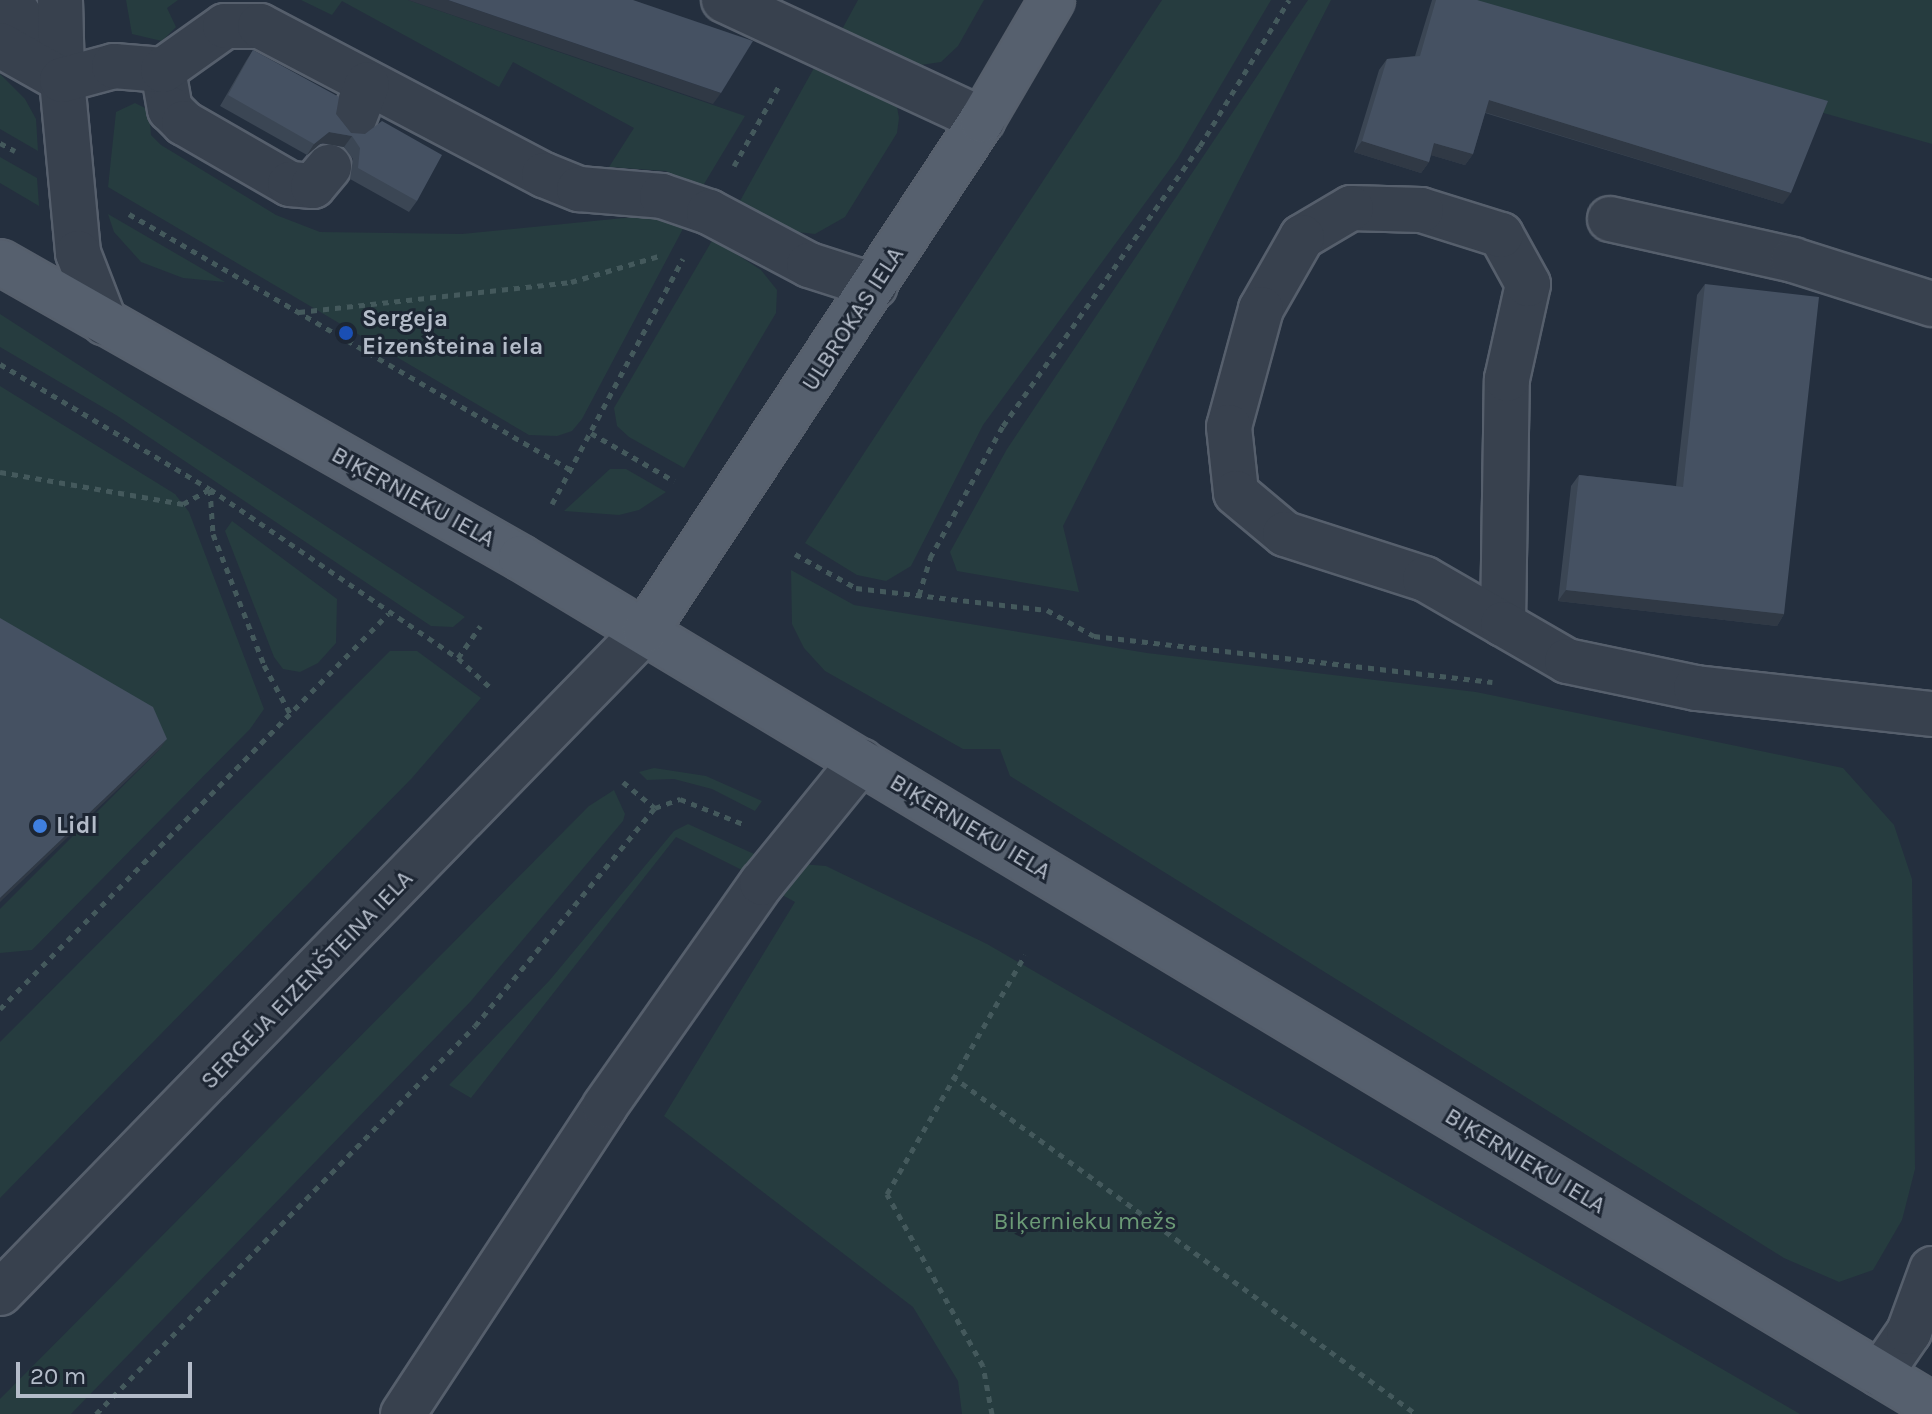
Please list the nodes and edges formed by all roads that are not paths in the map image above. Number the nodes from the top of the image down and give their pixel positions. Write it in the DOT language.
graph roads {
  1 [pos="9,0"];
  2 [pos="60,0"];
  3 [pos="1052,0"];
  4 [pos="745,5"];
  5 [pos="0,45"];
  6 [pos="163,70"];
  7 [pos="62,80"];
  8 [pos="982,120"];
  9 [pos="329,167"];
  10 [pos="1610,219"];
  11 [pos="0,262"];
  12 [pos="875,286"];
  13 [pos="1932,304"];
  14 [pos="105,323"];
  15 [pos="1503,624"];
  16 [pos="645,631"];
  17 [pos="1932,714"];
  18 [pos="861,761"];
  19 [pos="1932,1269"];
  20 [pos="0,1293"];
  21 [pos="1880,1374"];
  22 [pos="1932,1405"];
  23 [pos="403,1414"];
  1 -- 7 [label="street"];
  2 -- 7 [label="street"];
  3 -- 8 [label="main road, ULBROKAS IELA"];
  4 -- 8 [label="street"];
  5 -- 7 [label="street"];
  6 -- 7 [label="street"];
  6 -- 9 [label="street"];
  6 -- 12 [label="street"];
  7 -- 14 [label="street"];
  8 -- 12 [label="main road, ULBROKAS IELA"];
  10 -- 13 [label="street"];
  11 -- 14 [label="main road, BIĶERNIEKU IELA"];
  12 -- 16 [label="main road, ULBROKAS IELA"];
  14 -- 16 [label="main road, BIĶERNIEKU IELA"];
  15 -- 15 [label="street"];
  15 -- 17 [label="street"];
  16 -- 18 [label="main road, BIĶERNIEKU IELA"];
  16 -- 20 [label="street, SERGEJA EIZENŠTEINA IELA"];
  18 -- 21 [label="main road, BIĶERNIEKU IELA"];
  18 -- 23 [label="street"];
  19 -- 21 [label="street"];
  21 -- 22 [label="main road, BIĶERNIEKU IELA"];
}
